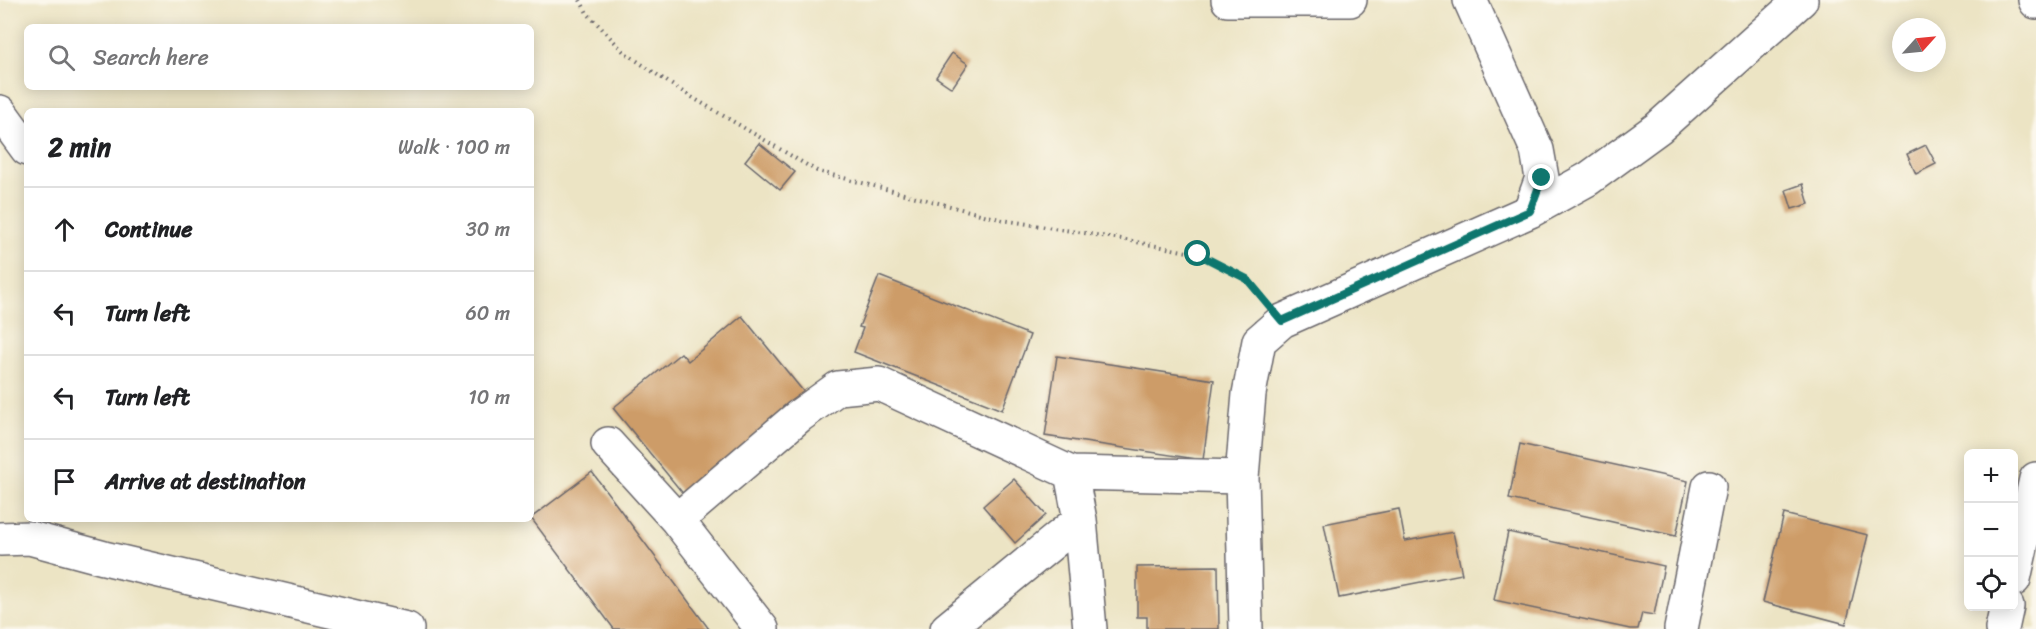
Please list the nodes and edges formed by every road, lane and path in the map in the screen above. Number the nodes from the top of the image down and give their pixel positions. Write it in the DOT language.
graph roads {
  1 [pos="580,0"];
  2 [pos="1228,0"];
  3 [pos="1350,0"];
  4 [pos="1470,0"];
  5 [pos="1801,0"];
  6 [pos="0,112"];
  7 [pos="24,145"];
  8 [pos="1530,211"];
  9 [pos="1282,321"];
  10 [pos="608,444"];
  11 [pos="1071,473"];
  12 [pos="1242,477"];
  13 [pos="2036,478"];
  14 [pos="1709,487"];
  15 [pos="677,520"];
  16 [pos="1080,520"];
  17 [pos="66,533"];
  18 [pos="0,539"];
  19 [pos="2018,557"];
  20 [pos="2006,611"];
  21 [pos="407,629"];
  22 [pos="762,629"];
  23 [pos="947,629"];
  24 [pos="1090,629"];
  25 [pos="1246,629"];
  26 [pos="1681,629"];
  27 [pos="2002,629"];
  1 -- 9 [label="path"];
  2 -- 3 [label="street"];
  4 -- 8 [label="street"];
  5 -- 8 [label="street"];
  6 -- 7 [label="street"];
  8 -- 9 [label="street"];
  9 -- 12 [label="street"];
  10 -- 15 [label="street"];
  11 -- 12 [label="street"];
  11 -- 15 [label="street"];
  11 -- 16 [label="street"];
  12 -- 25 [label="street"];
  13 -- 19 [label="street"];
  14 -- 26 [label="street"];
  15 -- 22 [label="street"];
  16 -- 23 [label="street"];
  16 -- 24 [label="street"];
  17 -- 18 [label="street"];
  17 -- 21 [label="street"];
  20 -- 27 [label="street"];
}
